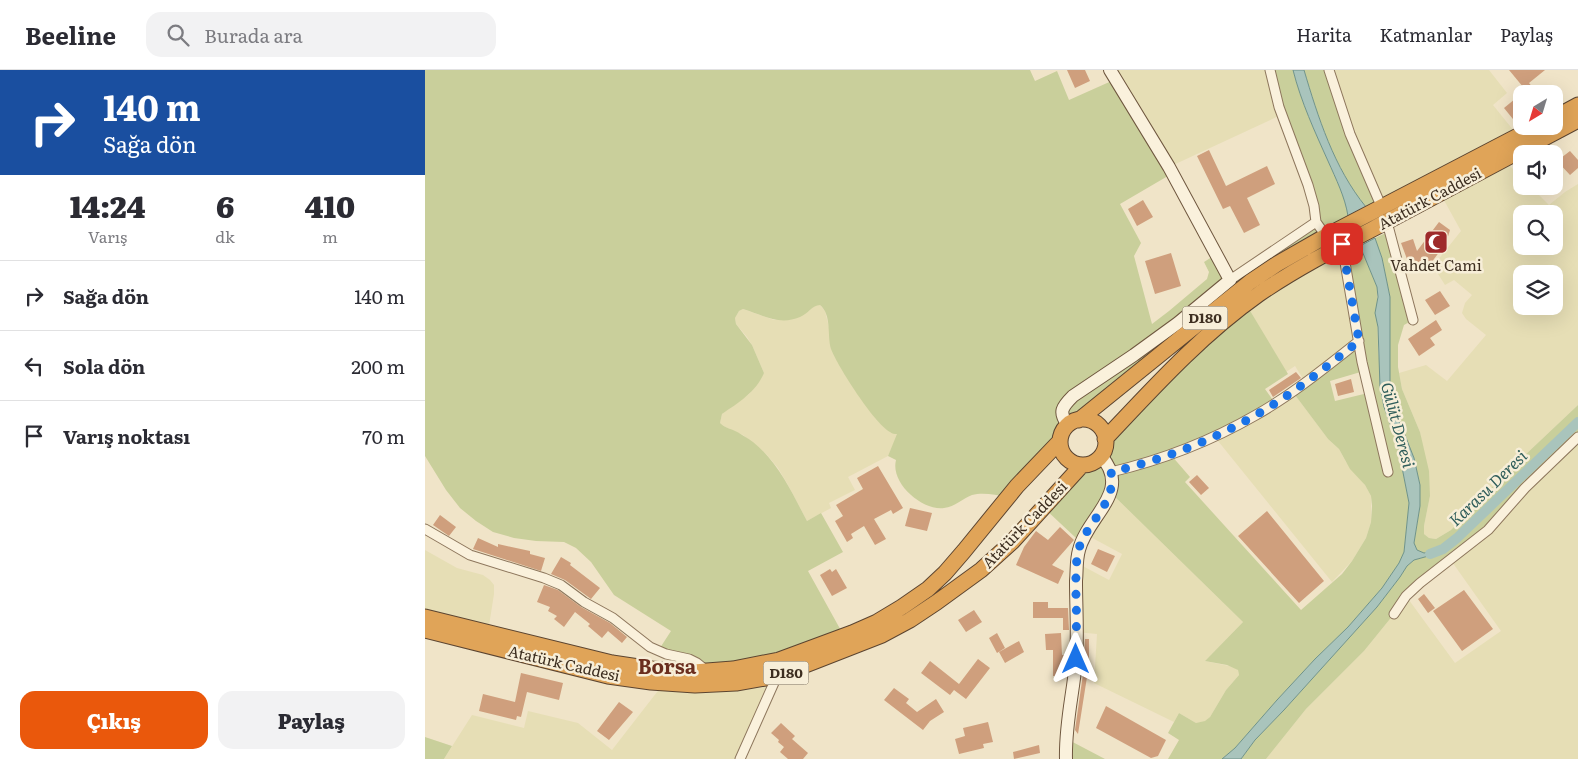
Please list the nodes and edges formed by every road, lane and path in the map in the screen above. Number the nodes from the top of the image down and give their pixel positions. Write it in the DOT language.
graph roads {
  1 [pos="1110,70"];
  2 [pos="1270,70"];
  3 [pos="1329,70"];
  4 [pos="1578,105"];
  5 [pos="1563,113"];
  6 [pos="1578,120"];
  7 [pos="1522,135"];
  8 [pos="1379,218"];
  9 [pos="1316,222"];
  10 [pos="1326,236"];
  11 [pos="1343,238"];
  12 [pos="1230,280"];
  13 [pos="1413,320"];
  14 [pos="1359,341"];
  15 [pos="1074,423"];
  16 [pos="1578,437"];
  17 [pos="1105,439"];
  18 [pos="1060,441"];
  19 [pos="1101,456"];
  20 [pos="1082,465"];
  21 [pos="1111,472"];
  22 [pos="1388,472"];
  23 [pos="425,529"];
  24 [pos="1394,614"];
  25 [pos="425,617"];
  26 [pos="425,630"];
  27 [pos="707,671"];
  28 [pos="777,676"];
  29 [pos="740,759"];
  30 [pos="1066,759"];
  1 -- 12 [label="street"];
  2 -- 9 [label="street"];
  3 -- 8 [label="street"];
  4 -- 5 [label="highway"];
  6 -- 8 [label="highway, Atatürk Caddesi / D180"];
  7 -- 8 [label="highway, Atatürk Caddesi / D180"];
  8 -- 11 [label="highway, Atatürk Caddesi / D180"];
  8 -- 13 [label="street"];
  9 -- 10 [label="street"];
  9 -- 12 [label="street"];
  10 -- 11 [label="highway, Atatürk Caddesi / D180"];
  10 -- 15 [label="highway, Atatürk Caddesi / D180"];
  11 -- 14 [label="street"];
  11 -- 17 [label="highway, Atatürk Caddesi / D180"];
  12 -- 15 [label="street"];
  14 -- 21 [label="street"];
  14 -- 22 [label="street"];
  15 -- 17 [label="highway"];
  15 -- 18 [label="highway, Atatürk Caddesi"];
  16 -- 24 [label="street"];
  17 -- 19 [label="highway, Atatürk Caddesi"];
  18 -- 20 [label="highway, Atatürk Caddesi"];
  18 -- 27 [label="highway, Atatürk Caddesi / D180"];
  19 -- 20 [label="highway, Atatürk Caddesi"];
  19 -- 21 [label="street"];
  20 -- 28 [label="highway, Atatürk Caddesi / D180"];
  21 -- 30 [label="street"];
  23 -- 27 [label="street"];
  25 -- 27 [label="highway, Atatürk Caddesi / D180"];
  26 -- 28 [label="highway, Atatürk Caddesi / D180"];
  28 -- 29 [label="street"];
}
